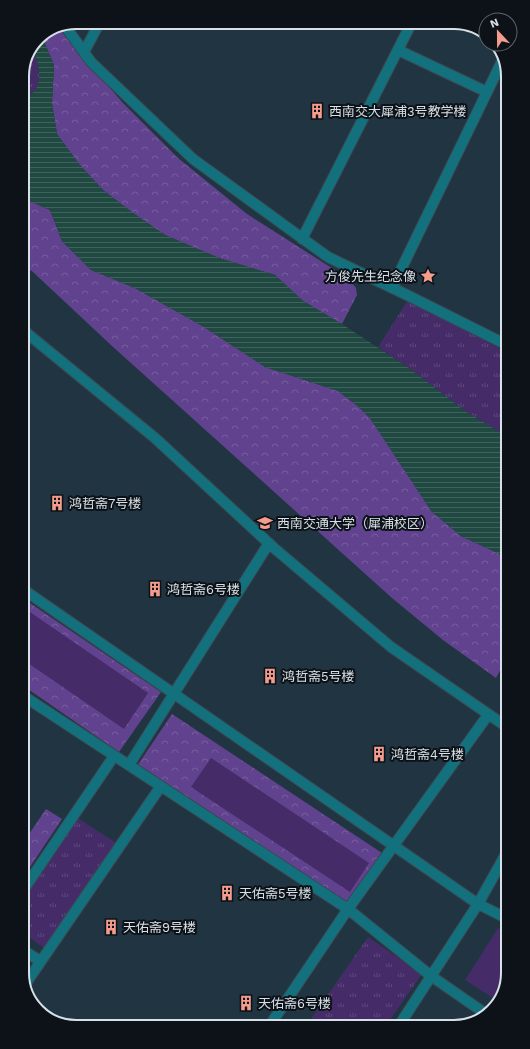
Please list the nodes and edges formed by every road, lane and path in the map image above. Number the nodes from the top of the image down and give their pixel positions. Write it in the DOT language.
graph roads {
  1 [pos="96,29"];
  2 [pos="408,29"];
  3 [pos="68,30"];
  4 [pos="398,50"];
  5 [pos="84,52"];
  6 [pos="500,66"];
  7 [pos="487,92"];
  8 [pos="302,239"];
  9 [pos="392,288"];
  10 [pos="29,335"];
  11 [pos="501,342"];
  12 [pos="269,544"];
  13 [pos="29,593"];
  14 [pos="174,694"];
  15 [pos="29,700"];
  16 [pos="488,714"];
  17 [pos="501,723"];
  18 [pos="114,756"];
  19 [pos="129,765"];
  20 [pos="161,786"];
  21 [pos="393,845"];
  22 [pos="501,864"];
  23 [pos="29,882"];
  24 [pos="478,904"];
  25 [pos="348,909"];
  26 [pos="501,916"];
  27 [pos="29,954"];
  28 [pos="40,961"];
  29 [pos="431,976"];
  30 [pos="30,978"];
  31 [pos="481,1011"];
  32 [pos="273,1020"];
  33 [pos="403,1020"];
  1 -- 5 [label="street"];
  2 -- 4 [label="street"];
  3 -- 5 [label="street"];
  4 -- 7 [label="street"];
  4 -- 8 [label="street"];
  5 -- 8 [label="street"];
  6 -- 7 [label="street"];
  7 -- 9 [label="street"];
  8 -- 9 [label="street"];
  9 -- 11 [label="street"];
  10 -- 12 [label="street"];
  12 -- 14 [label="street"];
  12 -- 16 [label="street"];
  13 -- 14 [label="street"];
  14 -- 19 [label="street"];
  14 -- 21 [label="street"];
  15 -- 18 [label="street"];
  16 -- 17 [label="street"];
  16 -- 21 [label="street"];
  18 -- 19 [label="street"];
  18 -- 23 [label="street"];
  19 -- 20 [label="street"];
  20 -- 25 [label="street"];
  20 -- 28 [label="street"];
  21 -- 24 [label="street"];
  21 -- 25 [label="street"];
  22 -- 24 [label="street"];
  24 -- 26 [label="street"];
  24 -- 29 [label="street"];
  25 -- 29 [label="street"];
  25 -- 32 [label="street"];
  27 -- 28 [label="street"];
  28 -- 30 [label="street"];
  29 -- 31 [label="street"];
  29 -- 33 [label="street"];
}
